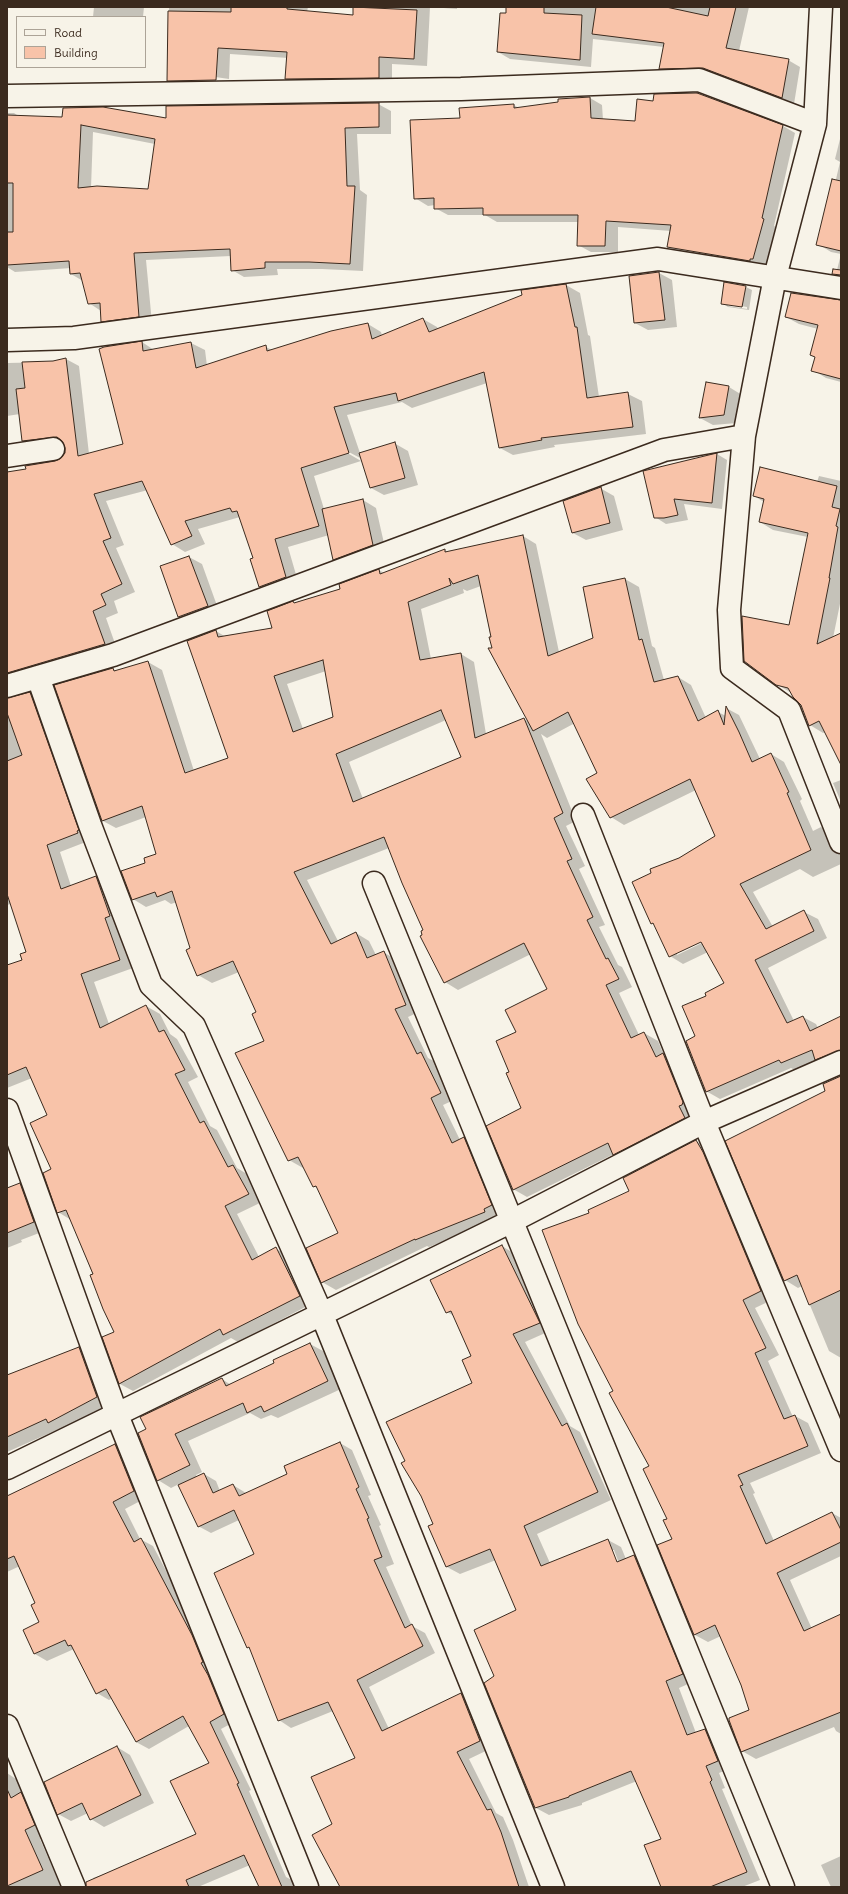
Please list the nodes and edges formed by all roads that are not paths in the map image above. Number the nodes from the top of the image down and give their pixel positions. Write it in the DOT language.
graph roads {
  1 [pos="821,7"];
  2 [pos="7,96"];
  3 [pos="815,124"];
  4 [pos="775,277"];
  5 [pos="841,288"];
  6 [pos="7,340"];
  7 [pos="744,436"];
  8 [pos="53,449"];
  9 [pos="7,456"];
  10 [pos="38,677"];
  11 [pos="7,686"];
  12 [pos="583,815"];
  13 [pos="841,842"];
  14 [pos="374,883"];
  15 [pos="841,1062"];
  16 [pos="7,1110"];
  17 [pos="704,1122"];
  18 [pos="512,1221"];
  19 [pos="322,1315"];
  20 [pos="117,1415"];
  21 [pos="841,1450"];
  22 [pos="7,1468"];
  23 [pos="7,1726"];
  24 [pos="74,1887"];
  25 [pos="307,1887"];
  26 [pos="553,1887"];
  27 [pos="783,1887"];
  1 -- 3 [label="street"];
  2 -- 3 [label="street"];
  3 -- 4 [label="street"];
  4 -- 5 [label="street"];
  4 -- 6 [label="street"];
  4 -- 7 [label="street"];
  7 -- 10 [label="street"];
  7 -- 13 [label="street"];
  8 -- 9 [label="street"];
  10 -- 11 [label="street"];
  10 -- 19 [label="street"];
  12 -- 17 [label="street"];
  14 -- 18 [label="street"];
  15 -- 17 [label="street"];
  16 -- 20 [label="street"];
  17 -- 18 [label="street"];
  17 -- 21 [label="street"];
  18 -- 19 [label="street"];
  18 -- 27 [label="street"];
  19 -- 20 [label="street"];
  19 -- 26 [label="street"];
  20 -- 22 [label="street"];
  20 -- 25 [label="street"];
  23 -- 24 [label="street"];
}
